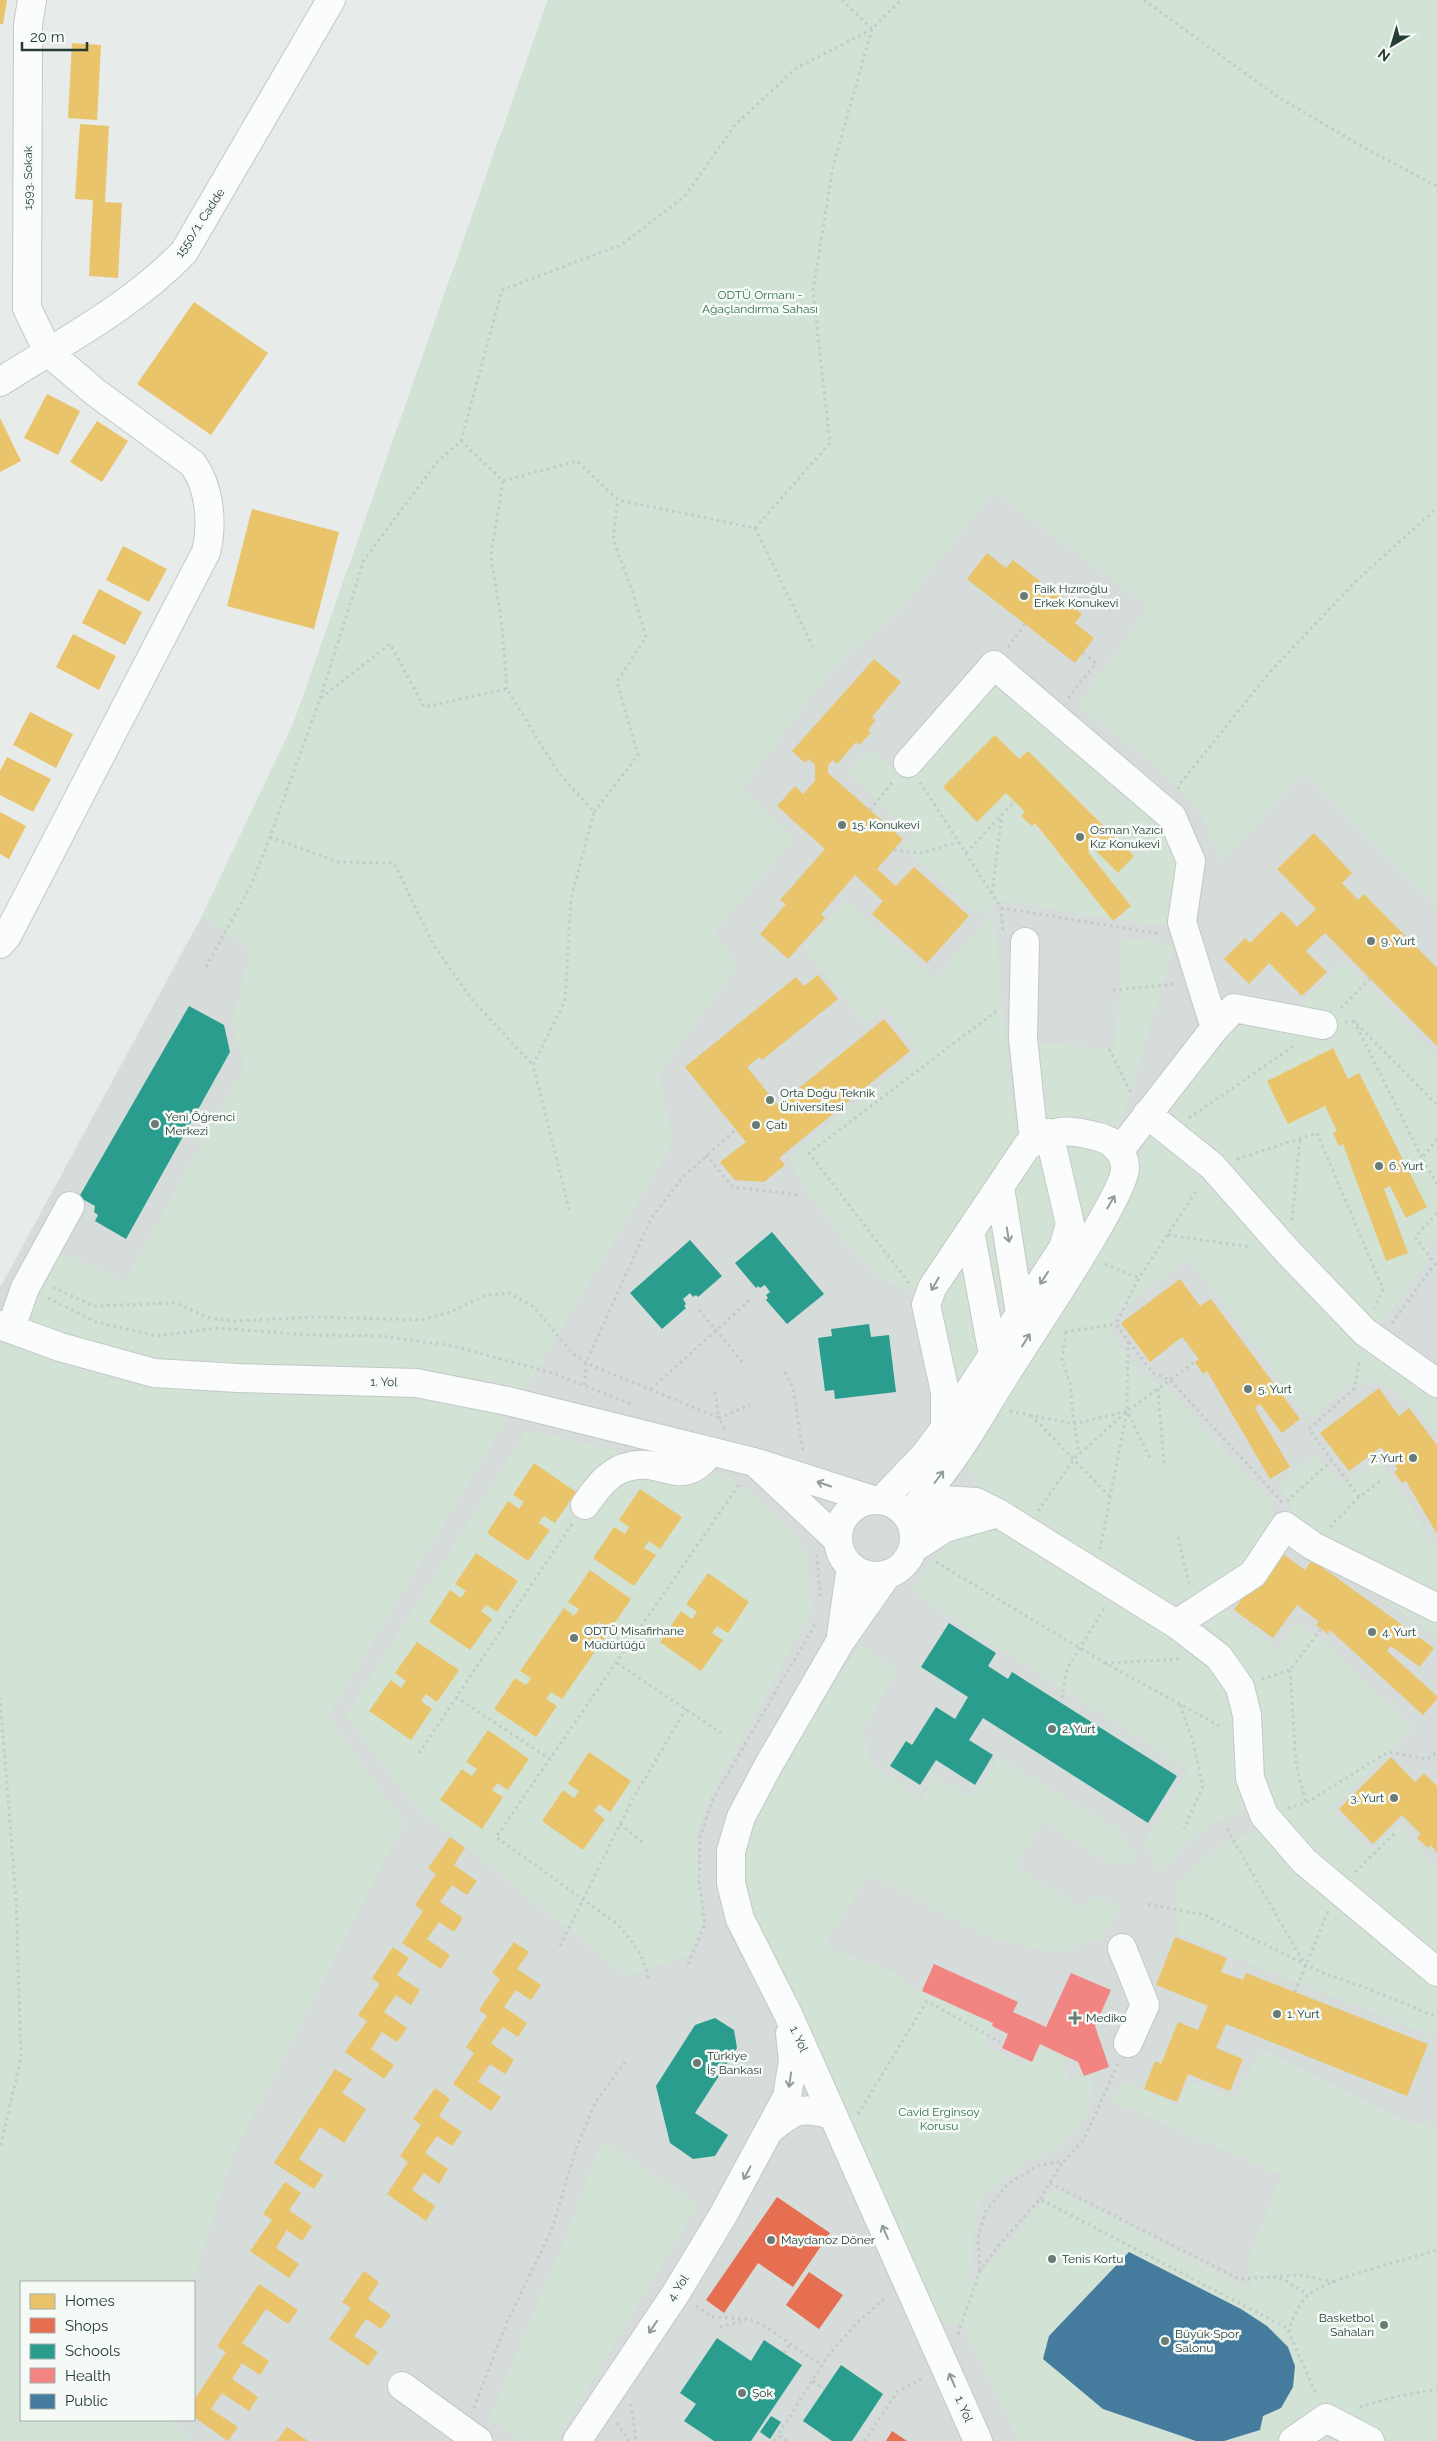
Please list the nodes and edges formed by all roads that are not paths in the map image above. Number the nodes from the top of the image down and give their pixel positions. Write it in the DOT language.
graph roads {
  1 [pos="32,0"];
  2 [pos="331,0"];
  3 [pos="48,352"];
  4 [pos="0,382"];
  5 [pos="908,764"];
  6 [pos="1026,942"];
  7 [pos="0,944"];
  8 [pos="1323,1025"];
  9 [pos="1215,1028"];
  10 [pos="1145,1116"];
  11 [pos="1041,1138"];
  12 [pos="1120,1150"];
  13 [pos="1000,1187"];
  14 [pos="70,1206"];
  15 [pos="978,1220"];
  16 [pos="1072,1251"];
  17 [pos="3,1319"];
  18 [pos="1012,1334"];
  19 [pos="1437,1383"];
  20 [pos="945,1428"];
  21 [pos="719,1441"];
  22 [pos="754,1462"];
  23 [pos="876,1500"];
  24 [pos="585,1505"];
  25 [pos="998,1513"];
  26 [pos="910,1518"];
  27 [pos="828,1546"];
  28 [pos="914,1548"];
  29 [pos="851,1566"];
  30 [pos="887,1575"];
  31 [pos="1437,1608"];
  32 [pos="1185,1618"];
  33 [pos="840,1642"];
  34 [pos="1122,1948"];
  35 [pos="1437,1972"];
  36 [pos="788,2014"];
  37 [pos="1128,2043"];
  38 [pos="832,2115"];
  39 [pos="770,2130"];
  40 [pos="402,2386"];
  41 [pos="471,2436"];
  42 [pos="577,2441"];
  43 [pos="978,2441"];
  44 [pos="1293,2441"];
  45 [pos="1370,2441"];
  1 -- 3 [label="street, 1593. Sokak"];
  2 -- 3 [label="street, 1550/1. Cadde"];
  3 -- 4 [label="street, 1550/1. Cadde"];
  3 -- 7 [label="street"];
  5 -- 9 [label="street"];
  6 -- 11 [label="street"];
  8 -- 9 [label="street"];
  9 -- 10 [label="street"];
  10 -- 12 [label="street"];
  10 -- 19 [label="street"];
  11 -- 12 [label="street"];
  11 -- 13 [label="street"];
  11 -- 16 [label="street"];
  16 -- 12 [label="street, one-way"];
  13 -- 15 [label="street"];
  13 -- 18 [label="street, one-way"];
  14 -- 17 [label="street"];
  15 -- 18 [label="street"];
  15 -- 20 [label="street, one-way"];
  16 -- 18 [label="street"];
  17 -- 21 [label="street, 1. Yol"];
  18 -- 20 [label="street"];
  26 -- 18 [label="street, one-way"];
  20 -- 23 [label="street"];
  21 -- 22 [label="street, 1. Yol"];
  21 -- 24 [label="street"];
  23 -- 22 [label="street, 1. Yol, one-way"];
  22 -- 27 [label="street"];
  23 -- 26 [label="street"];
  23 -- 27 [label="street"];
  25 -- 26 [label="street"];
  25 -- 28 [label="street"];
  25 -- 32 [label="street"];
  26 -- 28 [label="street"];
  27 -- 29 [label="street"];
  28 -- 30 [label="street"];
  29 -- 30 [label="street"];
  29 -- 33 [label="street"];
  30 -- 33 [label="street, 1. Yol"];
  31 -- 32 [label="street"];
  32 -- 35 [label="street"];
  33 -- 36 [label="street, 1. Yol"];
  34 -- 37 [label="street"];
  36 -- 38 [label="street, 1. Yol"];
  36 -- 39 [label="street, 4. Yol, one-way"];
  38 -- 39 [label="street, 4. Yol"];
  43 -- 38 [label="street, 1. Yol, one-way"];
  39 -- 42 [label="street, 4. Yol, one-way"];
  40 -- 41 [label="street"];
  44 -- 45 [label="street"];
}
